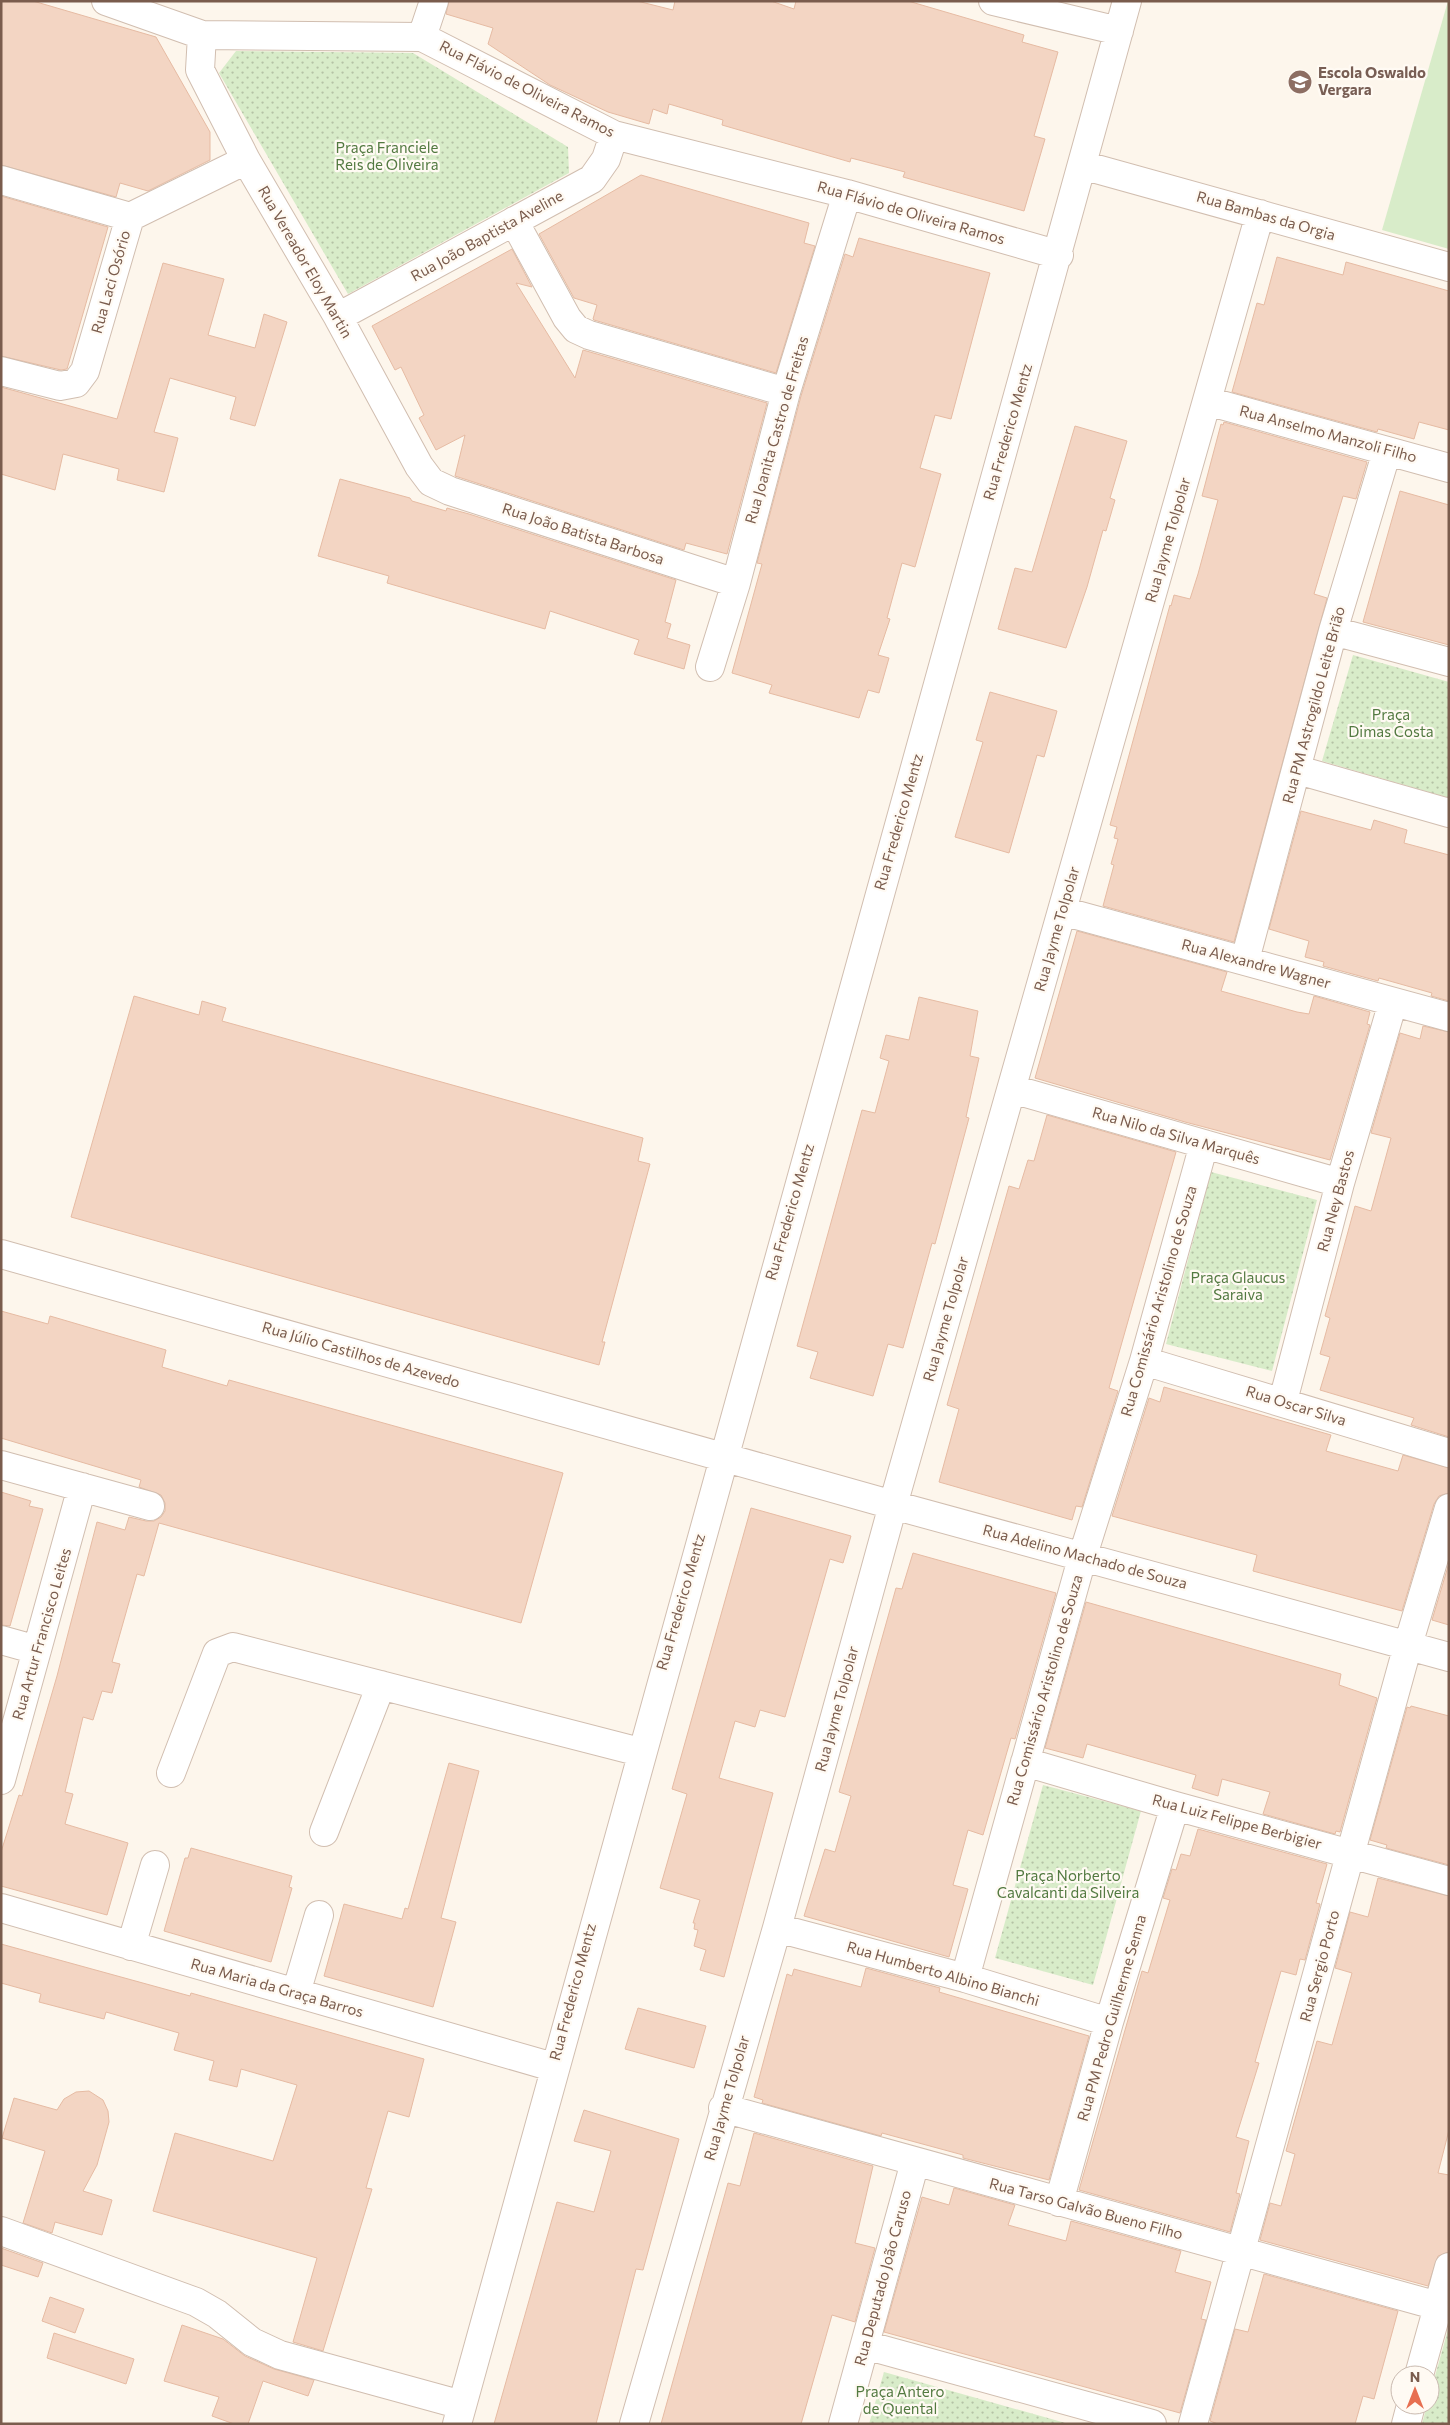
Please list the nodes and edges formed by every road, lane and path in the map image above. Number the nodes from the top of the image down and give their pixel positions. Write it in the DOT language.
graph roads {
  1 [pos="106,1"];
  2 [pos="434,1"];
  3 [pos="993,1"];
  4 [pos="1128,1"];
  5 [pos="1119,31"];
  6 [pos="202,35"];
  7 [pos="422,37"];
  8 [pos="614,134"];
  9 [pos="246,160"];
  10 [pos="1082,165"];
  11 [pos="1,180"];
  12 [pos="847,194"];
  13 [pos="1260,214"];
  14 [pos="130,217"];
  15 [pos="514,221"];
  16 [pos="1059,255"];
  17 [pos="1449,267"];
  18 [pos="338,317"];
  19 [pos="1,371"];
  20 [pos="786,392"];
  21 [pos="1207,401"];
  22 [pos="1387,451"];
  23 [pos="1449,468"];
  24 [pos="431,482"];
  25 [pos="736,583"];
  26 [pos="1333,631"];
  27 [pos="1449,662"];
  28 [pos="710,667"];
  29 [pos="1298,770"];
  30 [pos="1449,814"];
  31 [pos="1062,911"];
  32 [pos="1245,960"];
  33 [pos="1393,1002"];
  34 [pos="1449,1017"];
  35 [pos="1012,1089"];
  36 [pos="1204,1144"];
  37 [pos="1340,1183"];
  38 [pos="1,1254"];
  39 [pos="1144,1361"];
  40 [pos="1283,1401"];
  41 [pos="1449,1453"];
  42 [pos="722,1456"];
  43 [pos="1,1465"];
  44 [pos="82,1487"];
  45 [pos="893,1505"];
  46 [pos="150,1506"];
  47 [pos="1449,1508"];
  48 [pos="1083,1556"];
  49 [pos="1,1640"];
  50 [pos="1408,1646"];
  51 [pos="37,1650"];
  52 [pos="1449,1657"];
  53 [pos="381,1685"];
  54 [pos="640,1752"];
  55 [pos="1025,1762"];
  56 [pos="171,1773"];
  57 [pos="1,1780"];
  58 [pos="1175,1806"];
  59 [pos="324,1832"];
  60 [pos="1350,1853"];
  61 [pos="155,1865"];
  62 [pos="1449,1881"];
  63 [pos="1,1908"];
  64 [pos="319,1914"];
  65 [pos="777,1928"];
  66 [pos="131,1946"];
  67 [pos="965,1978"];
  68 [pos="296,1993"];
  69 [pos="1109,2022"];
  70 [pos="553,2067"];
  71 [pos="724,2108"];
  72 [pos="915,2162"];
  73 [pos="1059,2202"];
  74 [pos="1,2231"];
  75 [pos="1242,2252"];
  76 [pos="1449,2268"];
  77 [pos="1443,2308"];
  78 [pos="865,2345"];
  79 [pos="1423,2365"];
  80 [pos="459,2414"];
  81 [pos="634,2424"];
  82 [pos="843,2424"];
  83 [pos="1152,2424"];
  84 [pos="1193,2424"];
  1 -- 6 [label="street, Rua Flávio de Oliveira Ramos"];
  2 -- 7 [label="street"];
  3 -- 5 [label="street"];
  4 -- 5 [label="street, Rua Frederico Mentz"];
  5 -- 10 [label="street, Rua Frederico Mentz"];
  6 -- 7 [label="street, Rua Flávio de Oliveira Ramos"];
  6 -- 9 [label="street, Rua Vereador Eloy Martin"];
  7 -- 8 [label="street, Rua Flávio de Oliveira Ramos"];
  8 -- 12 [label="street, Rua Flávio de Oliveira Ramos"];
  8 -- 15 [label="street, Rua João Baptista Aveline"];
  9 -- 14 [label="street, Rua Laci Osório"];
  9 -- 18 [label="street, Rua Vereador Eloy Martin"];
  10 -- 13 [label="street, Rua Bambas da Orgia"];
  10 -- 16 [label="street, Rua Frederico Mentz"];
  11 -- 14 [label="street"];
  12 -- 16 [label="street, Rua Flávio de Oliveira Ramos"];
  12 -- 20 [label="street, Rua Joanita Castro de Freitas"];
  13 -- 17 [label="street, Rua Bambas da Orgia"];
  13 -- 21 [label="street, Rua Jayme Tolpolar"];
  14 -- 19 [label="street, Rua Laci Osório"];
  15 -- 18 [label="street, Rua João Baptista Aveline"];
  15 -- 20 [label="street"];
  16 -- 42 [label="street, Rua Frederico Mentz"];
  18 -- 24 [label="street, Rua Vereador Eloy Martin"];
  20 -- 25 [label="street, Rua Joanita Castro de Freitas"];
  21 -- 22 [label="street, Rua Anselmo Manzoli Filho"];
  21 -- 31 [label="street, Rua Jayme Tolpolar"];
  22 -- 23 [label="street, Rua Anselmo Manzoli Filho"];
  22 -- 26 [label="street, Rua PM Astrogildo Leite Brião"];
  24 -- 25 [label="street, Rua João Batista Barbosa"];
  25 -- 28 [label="street, Rua Joanita Castro de Freitas"];
  26 -- 27 [label="street"];
  26 -- 29 [label="street, Rua PM Astrogildo Leite Brião"];
  29 -- 30 [label="street"];
  29 -- 32 [label="street, Rua PM Astrogildo Leite Brião"];
  31 -- 32 [label="street, Rua Alexandre Wagner"];
  31 -- 35 [label="street, Rua Jayme Tolpolar"];
  32 -- 33 [label="street, Rua Alexandre Wagner"];
  33 -- 34 [label="street, Rua Alexandre Wagner"];
  33 -- 37 [label="street, Rua Ney Bastos"];
  35 -- 36 [label="street, Rua Nilo da Silva Marquês"];
  35 -- 45 [label="street, Rua Jayme Tolpolar"];
  36 -- 37 [label="street, Rua Nilo da Silva Marquês"];
  36 -- 39 [label="street, Rua Comissário Aristolino de Souza"];
  37 -- 40 [label="street, Rua Ney Bastos"];
  38 -- 42 [label="street, Rua Júlio Castilhos de Azevedo"];
  39 -- 40 [label="street, Rua Oscar Silva"];
  39 -- 48 [label="street, Rua Comissário Aristolino de Souza"];
  40 -- 41 [label="street, Rua Oscar Silva"];
  42 -- 45 [label="street, Rua Adelino Machado de Souza"];
  42 -- 54 [label="street, Rua Frederico Mentz"];
  43 -- 44 [label="street"];
  44 -- 46 [label="street"];
  44 -- 51 [label="street, Rua Artur Francisco Leites"];
  45 -- 48 [label="street, Rua Adelino Machado de Souza"];
  45 -- 65 [label="street, Rua Jayme Tolpolar"];
  47 -- 50 [label="street, Rua Sergio Porto"];
  48 -- 50 [label="street, Rua Adelino Machado de Souza"];
  48 -- 55 [label="street, Rua Comissário Aristolino de Souza"];
  49 -- 51 [label="street"];
  50 -- 52 [label="street, Rua Adelino Machado de Souza"];
  50 -- 60 [label="street, Rua Sergio Porto"];
  51 -- 57 [label="street, Rua Artur Francisco Leites"];
  53 -- 54 [label="street"];
  53 -- 56 [label="street"];
  53 -- 59 [label="street"];
  54 -- 70 [label="street, Rua Frederico Mentz"];
  55 -- 58 [label="street, Rua Luiz Felippe Berbigier"];
  55 -- 67 [label="street, Rua Comissário Aristolino de Souza"];
  58 -- 60 [label="street, Rua Luiz Felippe Berbigier"];
  58 -- 69 [label="street, Rua PM Pedro Guilherme Senna"];
  60 -- 62 [label="street, Rua Luiz Felippe Berbigier"];
  60 -- 75 [label="street, Rua Sergio Porto"];
  61 -- 66 [label="street"];
  63 -- 66 [label="street, Rua Maria da Graça Barros"];
  64 -- 68 [label="street"];
  65 -- 67 [label="street, Rua Humberto Albino Bianchi"];
  65 -- 71 [label="street, Rua Jayme Tolpolar"];
  66 -- 68 [label="street, Rua Maria da Graça Barros"];
  67 -- 69 [label="street, Rua Humberto Albino Bianchi"];
  68 -- 70 [label="street, Rua Maria da Graça Barros"];
  69 -- 73 [label="street, Rua PM Pedro Guilherme Senna"];
  70 -- 80 [label="street, Rua Frederico Mentz"];
  71 -- 72 [label="street, Rua Tarso Galvão Bueno Filho"];
  71 -- 81 [label="street, Rua Jayme Tolpolar"];
  72 -- 73 [label="street, Rua Tarso Galvão Bueno Filho"];
  72 -- 78 [label="street, Rua Deputado João Caruso"];
  73 -- 75 [label="street, Rua Tarso Galvão Bueno Filho"];
  74 -- 80 [label="street"];
  75 -- 77 [label="street, Rua Tarso Galvão Bueno Filho"];
  75 -- 84 [label="street, Rua Sergio Porto"];
  76 -- 77 [label="street"];
  77 -- 79 [label="street"];
  78 -- 82 [label="street, Rua Deputado João Caruso"];
  78 -- 83 [label="street"];
}
